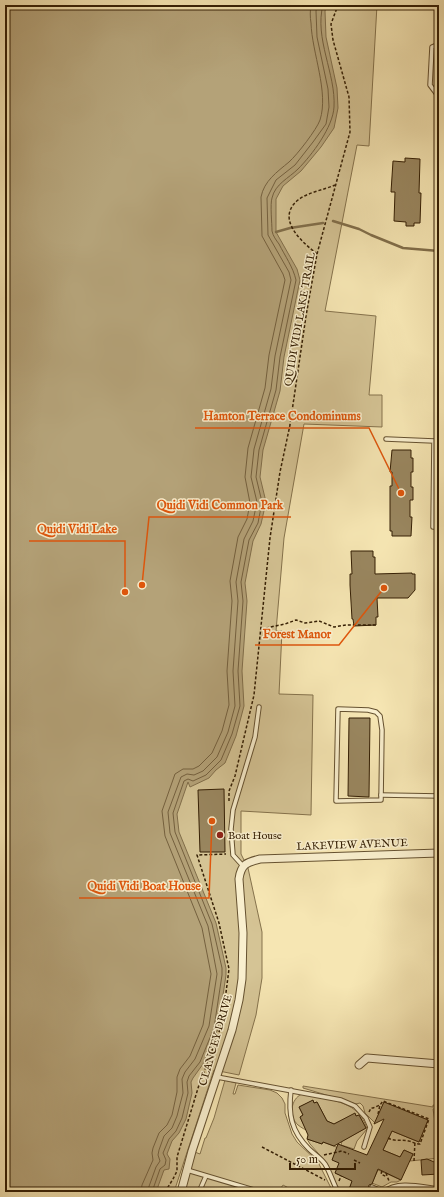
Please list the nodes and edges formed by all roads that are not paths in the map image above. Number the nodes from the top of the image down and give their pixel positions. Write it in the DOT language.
graph roads {
  1 [pos="439,44"];
  2 [pos="439,97"];
  3 [pos="386,439"];
  4 [pos="439,527"];
  5 [pos="258,707"];
  6 [pos="381,795"];
  7 [pos="439,796"];
  8 [pos="439,853"];
  9 [pos="243,866"];
  10 [pos="439,1064"];
  11 [pos="360,1065"];
  12 [pos="217,1077"];
  13 [pos="291,1090"];
  14 [pos="364,1147"];
  15 [pos="186,1169"];
  16 [pos="206,1176"];
  17 [pos="372,1187"];
  18 [pos="439,1189"];
  19 [pos="181,1192"];
  20 [pos="199,1192"];
  21 [pos="261,1192"];
  22 [pos="338,1192"];
  23 [pos="383,1192"];
  1 -- 2 [label="lane"];
  3 -- 4 [label="lane"];
  5 -- 9 [label="lane"];
  6 -- 6 [label="lane"];
  6 -- 7 [label="lane"];
  8 -- 9 [label="street, LAKEVIEW AVENUE"];
  9 -- 12 [label="street, CLANCEY DRIVE"];
  10 -- 11 [label="street"];
  12 -- 13 [label="lane"];
  12 -- 15 [label="street, CLANCEY DRIVE"];
  13 -- 14 [label="lane"];
  13 -- 22 [label="lane"];
  15 -- 16 [label="lane"];
  15 -- 19 [label="street, CLANCEY DRIVE"];
  16 -- 20 [label="lane"];
  16 -- 21 [label="lane"];
  17 -- 23 [label="lane"];
  18 -- 23 [label="lane"];
}
